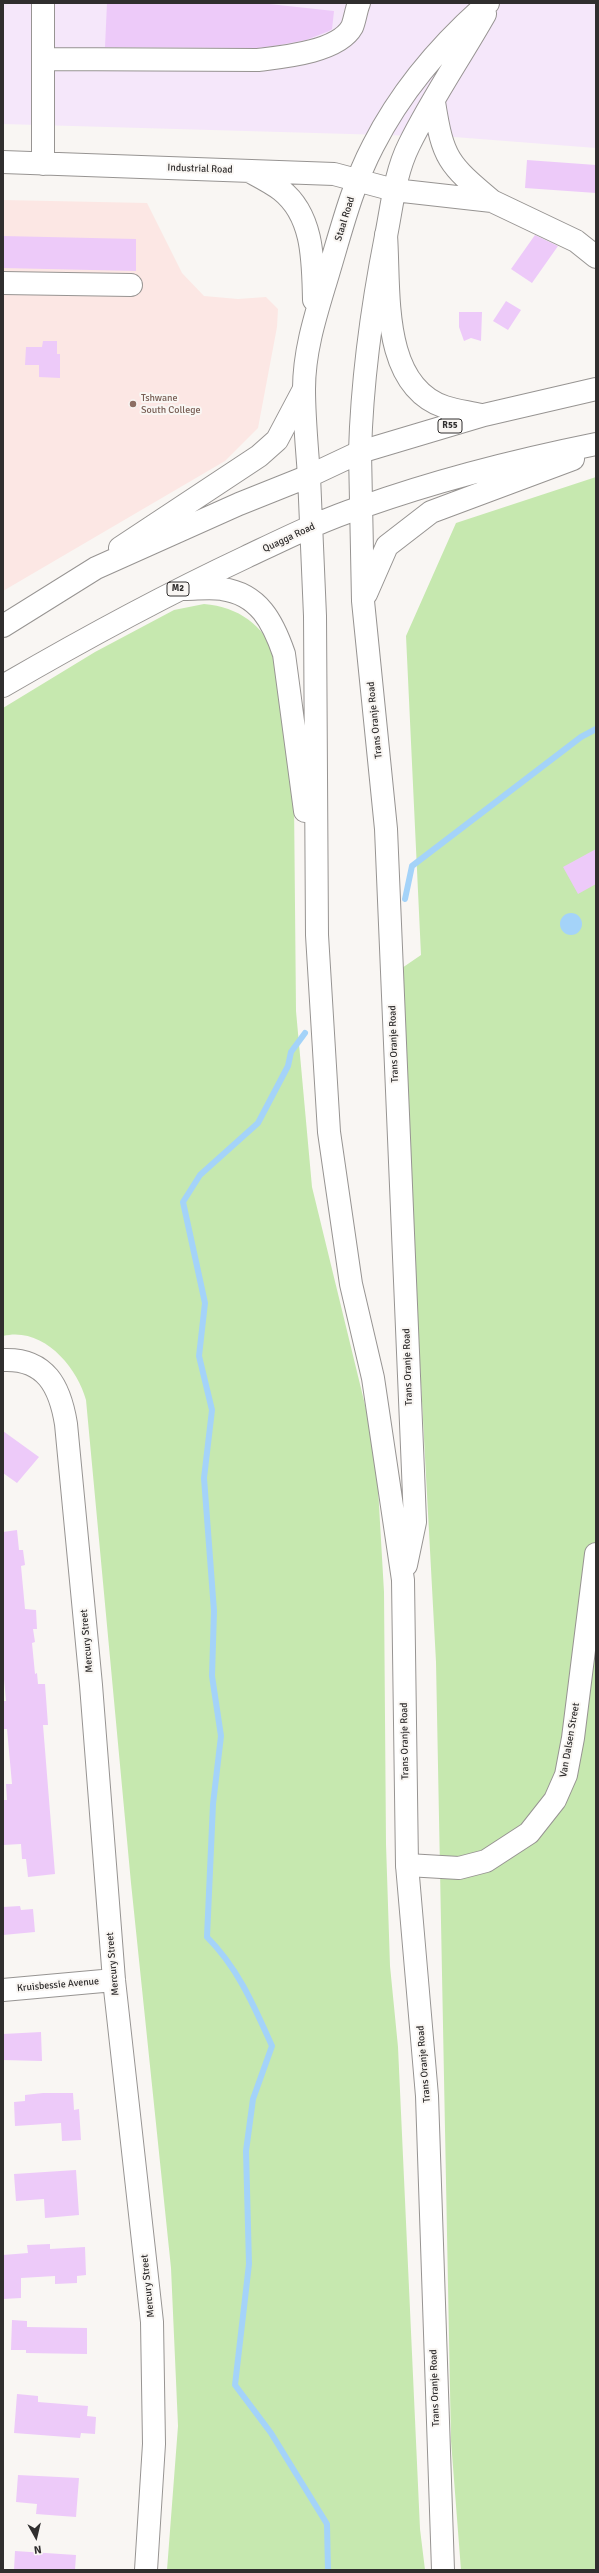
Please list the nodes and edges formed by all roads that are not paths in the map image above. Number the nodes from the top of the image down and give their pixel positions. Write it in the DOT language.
graph roads {
  1 [pos="43,3"];
  2 [pos="358,3"];
  3 [pos="488,3"];
  4 [pos="492,3"];
  5 [pos="43,59"];
  6 [pos="434,102"];
  7 [pos="3,162"];
  8 [pos="43,164"];
  9 [pos="248,170"];
  10 [pos="358,180"];
  11 [pos="394,190"];
  12 [pos="492,201"];
  13 [pos="386,235"];
  14 [pos="596,258"];
  15 [pos="3,283"];
  16 [pos="131,285"];
  17 [pos="314,323"];
  18 [pos="304,389"];
  19 [pos="596,389"];
  20 [pos="484,415"];
  21 [pos="596,444"];
  22 [pos="596,449"];
  23 [pos="360,452"];
  24 [pos="309,476"];
  25 [pos="360,507"];
  26 [pos="311,527"];
  27 [pos="96,568"];
  28 [pos="178,589"];
  29 [pos="363,601"];
  30 [pos="3,626"];
  31 [pos="3,686"];
  32 [pos="316,881"];
  33 [pos="3,1360"];
  34 [pos="596,1554"];
  35 [pos="403,1580"];
  36 [pos="407,1865"];
  37 [pos="114,1980"];
  38 [pos="3,1990"];
  39 [pos="441,2548"];
  40 [pos="146,2570"];
  41 [pos="443,2570"];
  42 [pos="446,2570"];
  1 -- 5 [label="main road"];
  2 -- 5 [label="main road"];
  3 -- 10 [label="main road, Staal Road"];
  4 -- 6 [label="main road"];
  5 -- 8 [label="main road"];
  6 -- 11 [label="main road"];
  6 -- 12 [label="main road"];
  7 -- 8 [label="main road, Industrial Road"];
  8 -- 9 [label="main road, Industrial Road"];
  9 -- 10 [label="main road, Industrial Road"];
  9 -- 17 [label="main road"];
  10 -- 11 [label="main road, Industrial Road"];
  10 -- 17 [label="main road, Staal Road"];
  11 -- 12 [label="main road, Industrial Road"];
  11 -- 13 [label="main road"];
  12 -- 14 [label="main road"];
  13 -- 20 [label="main road"];
  13 -- 23 [label="main road"];
  15 -- 16 [label="main road"];
  17 -- 18 [label="main road, Staal Road"];
  18 -- 24 [label="main road, Staal Road"];
  18 -- 27 [label="main road"];
  19 -- 20 [label="main road, R55"];
  20 -- 23 [label="main road, R55"];
  21 -- 25 [label="main road, Quagga Road"];
  22 -- 29 [label="main road"];
  23 -- 24 [label="main road, R55"];
  23 -- 25 [label="main road, Trans Oranje Road"];
  24 -- 26 [label="main road, Staal Road"];
  24 -- 27 [label="main road"];
  25 -- 26 [label="main road, Quagga Road / M2"];
  25 -- 29 [label="main road, Trans Oranje Road"];
  26 -- 28 [label="main road, Quagga Road / M2"];
  26 -- 32 [label="main road, Trans Oranje Road"];
  27 -- 30 [label="main road"];
  28 -- 31 [label="main road, Quagga Road / M2"];
  28 -- 32 [label="main road"];
  29 -- 35 [label="main road, Trans Oranje Road"];
  32 -- 35 [label="main road, Trans Oranje Road"];
  33 -- 37 [label="main road, Mercury Street"];
  34 -- 36 [label="main road, Van Dalsen Street"];
  35 -- 36 [label="main road, Trans Oranje Road"];
  36 -- 39 [label="main road, Trans Oranje Road"];
  37 -- 38 [label="main road, Kruisbessie Avenue"];
  37 -- 40 [label="main road, Mercury Street"];
  39 -- 41 [label="main road, Trans Oranje Road"];
  39 -- 42 [label="main road, Trans Oranje Road"];
}
